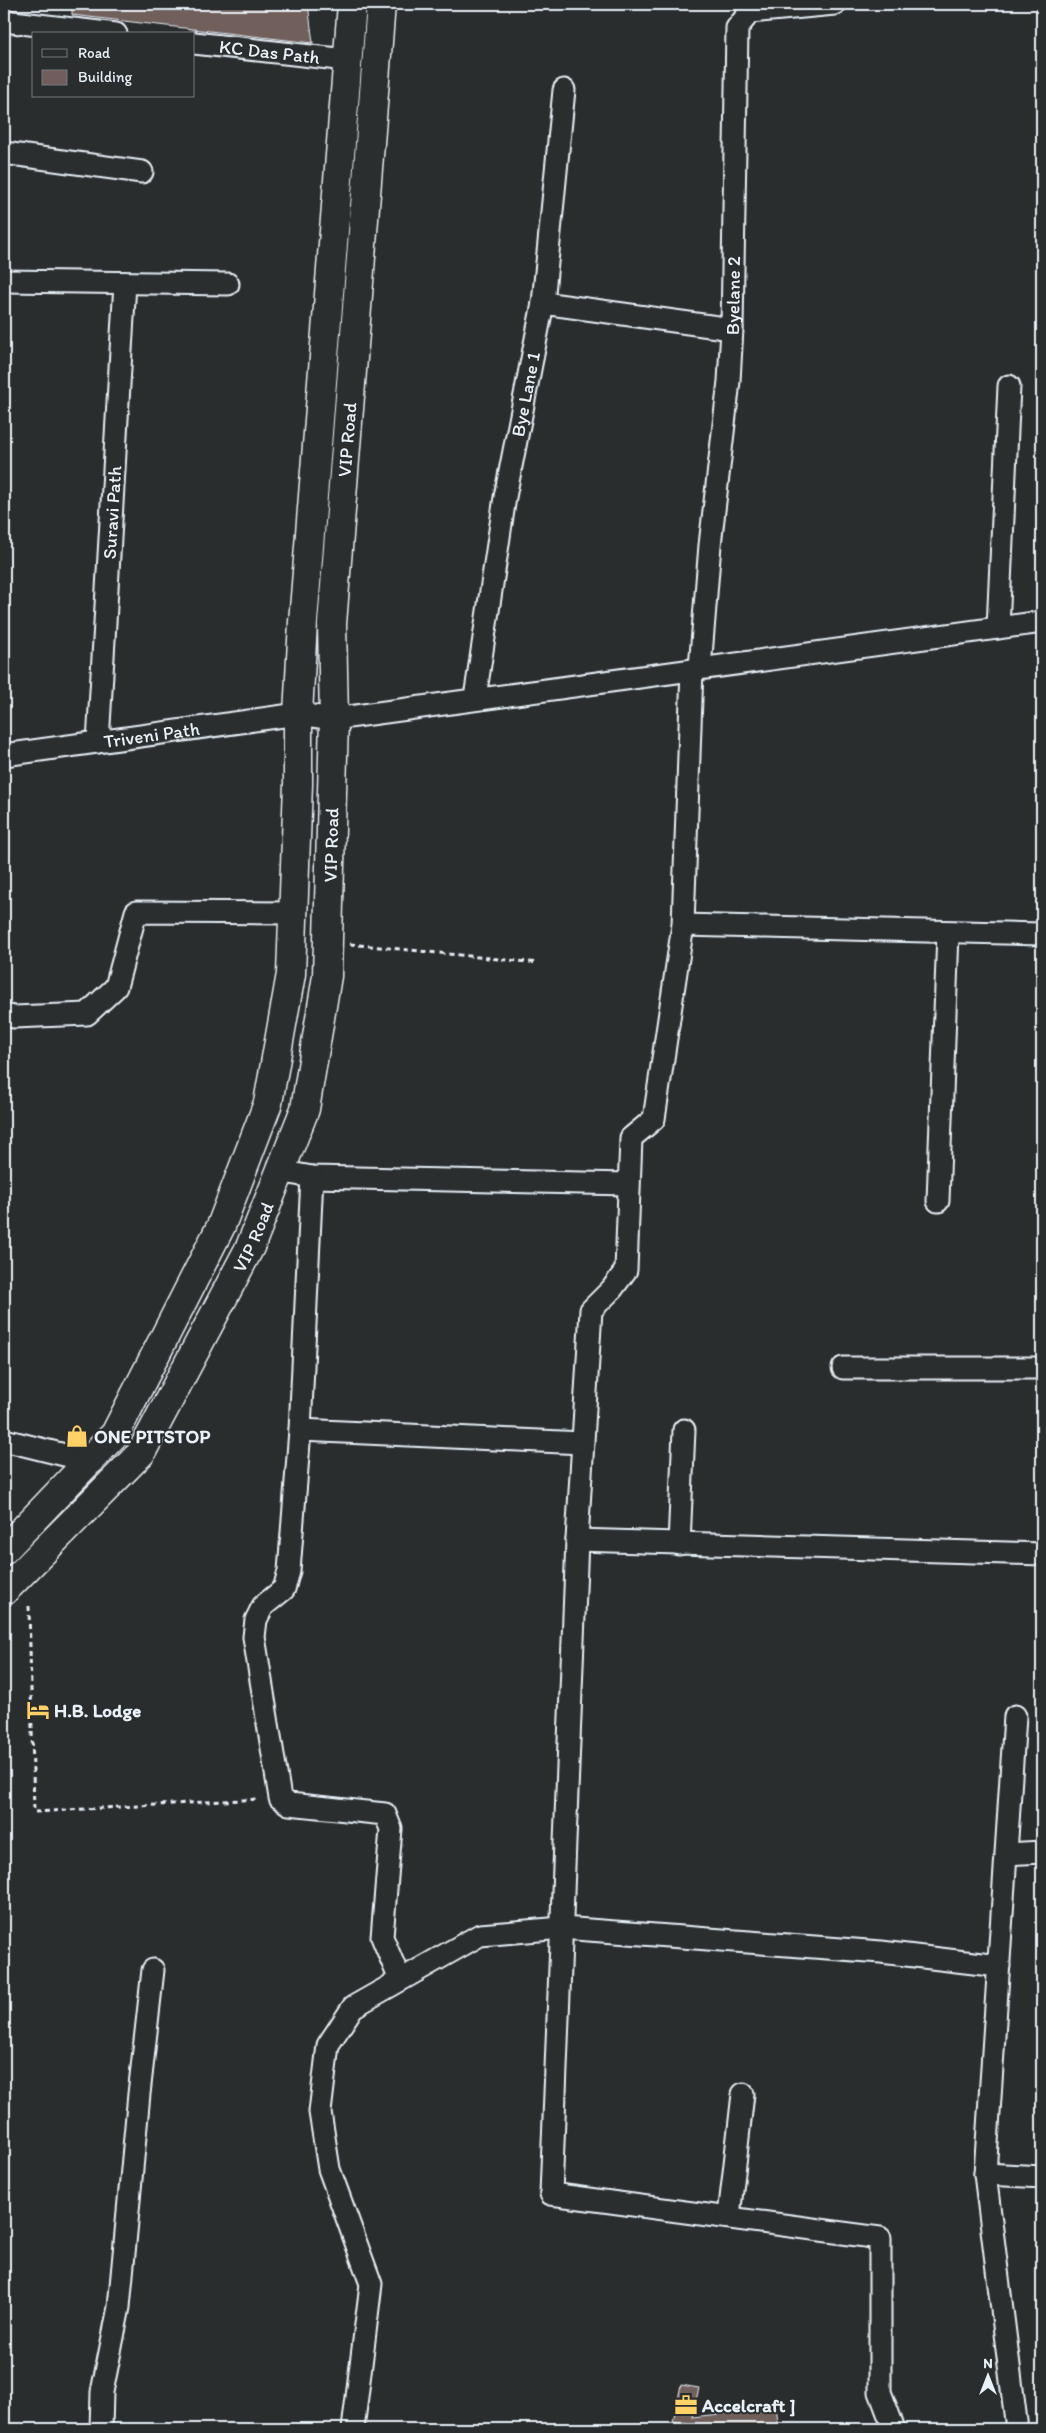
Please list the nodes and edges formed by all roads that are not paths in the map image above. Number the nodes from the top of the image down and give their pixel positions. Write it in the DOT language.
graph roads {
  1 [pos="352,4"];
  2 [pos="381,4"];
  3 [pos="835,4"];
  4 [pos="4,21"];
  5 [pos="99,32"];
  6 [pos="195,42"];
  7 [pos="347,60"];
  8 [pos="564,90"];
  9 [pos="4,153"];
  10 [pos="142,172"];
  11 [pos="4,281"];
  12 [pos="125,283"];
  13 [pos="228,284"];
  14 [pos="542,303"];
  15 [pos="732,328"];
  16 [pos="1009,386"];
  17 [pos="1042,622"];
  18 [pos="998,628"];
  19 [pos="696,669"];
  20 [pos="475,698"];
  21 [pos="298,714"];
  22 [pos="334,719"];
  23 [pos="98,742"];
  24 [pos="4,755"];
  25 [pos="294,913"];
  26 [pos="683,925"];
  27 [pos="948,933"];
  28 [pos="1042,934"];
  29 [pos="4,1015"];
  30 [pos="279,1171"];
  31 [pos="312,1177"];
  32 [pos="628,1184"];
  33 [pos="938,1201"];
  34 [pos="843,1368"];
  35 [pos="1042,1368"];
  36 [pos="300,1430"];
  37 [pos="684,1430"];
  38 [pos="4,1440"];
  39 [pos="583,1442"];
  40 [pos="89,1461"];
  41 [pos="577,1540"];
  42 [pos="679,1544"];
  43 [pos="4,1550"];
  44 [pos="1042,1554"];
  45 [pos="15,1566"];
  46 [pos="4,1590"];
  47 [pos="1015,1716"];
  48 [pos="1042,1852"];
  49 [pos="1007,1854"];
  50 [pos="562,1928"];
  51 [pos="999,1966"];
  52 [pos="153,1970"];
  53 [pos="400,1980"];
  54 [pos="744,2094"];
  55 [pos="986,2174"];
  56 [pos="1042,2177"];
  57 [pos="729,2216"];
  58 [pos="101,2429"];
  59 [pos="353,2429"];
  60 [pos="894,2429"];
  61 [pos="1017,2429"];
  1 -- 7 [label="main road, VIP Road"];
  2 -- 22 [label="main road, VIP Road"];
  3 -- 15 [label="street, Byelane 2"];
  4 -- 5 [label="street"];
  6 -- 7 [label="street, KC Das Path"];
  7 -- 21 [label="main road, VIP Road"];
  8 -- 14 [label="street, Bye Lane 1"];
  9 -- 10 [label="street"];
  11 -- 12 [label="street"];
  12 -- 13 [label="street"];
  12 -- 23 [label="street, Suravi Path"];
  14 -- 15 [label="street"];
  14 -- 20 [label="street, Bye Lane 1"];
  15 -- 19 [label="street, Byelane 2"];
  16 -- 18 [label="street"];
  17 -- 18 [label="street, Triveni Path"];
  18 -- 19 [label="street, Triveni Path"];
  19 -- 20 [label="street, Triveni Path"];
  19 -- 26 [label="street, Byelane 2"];
  20 -- 22 [label="street, Triveni Path"];
  21 -- 22 [label="street, Triveni Path"];
  21 -- 23 [label="street, Triveni Path"];
  21 -- 25 [label="main road, VIP Road"];
  22 -- 30 [label="main road, VIP Road"];
  23 -- 24 [label="street, Triveni Path"];
  25 -- 29 [label="street"];
  25 -- 40 [label="main road, VIP Road"];
  26 -- 27 [label="street"];
  26 -- 32 [label="street, Byelane 2"];
  27 -- 28 [label="street"];
  27 -- 33 [label="street"];
  30 -- 31 [label="street"];
  30 -- 45 [label="main road, VIP Road"];
  31 -- 32 [label="street"];
  31 -- 36 [label="street"];
  32 -- 39 [label="street, Byelane 2"];
  34 -- 35 [label="street"];
  36 -- 39 [label="street"];
  36 -- 53 [label="street"];
  37 -- 42 [label="street"];
  38 -- 40 [label="street"];
  39 -- 41 [label="street, Byelane 2"];
  40 -- 43 [label="main road, VIP Road"];
  41 -- 42 [label="street"];
  41 -- 50 [label="street, Byelane 2"];
  42 -- 44 [label="street"];
  45 -- 46 [label="main road, VIP Road"];
  47 -- 49 [label="street"];
  48 -- 49 [label="street"];
  49 -- 51 [label="street"];
  50 -- 51 [label="street"];
  50 -- 53 [label="street"];
  50 -- 57 [label="street, Byelane 2"];
  51 -- 55 [label="street"];
  52 -- 58 [label="street"];
  53 -- 59 [label="street"];
  54 -- 57 [label="street"];
  55 -- 56 [label="street"];
  55 -- 61 [label="street"];
  57 -- 60 [label="street"];
}
